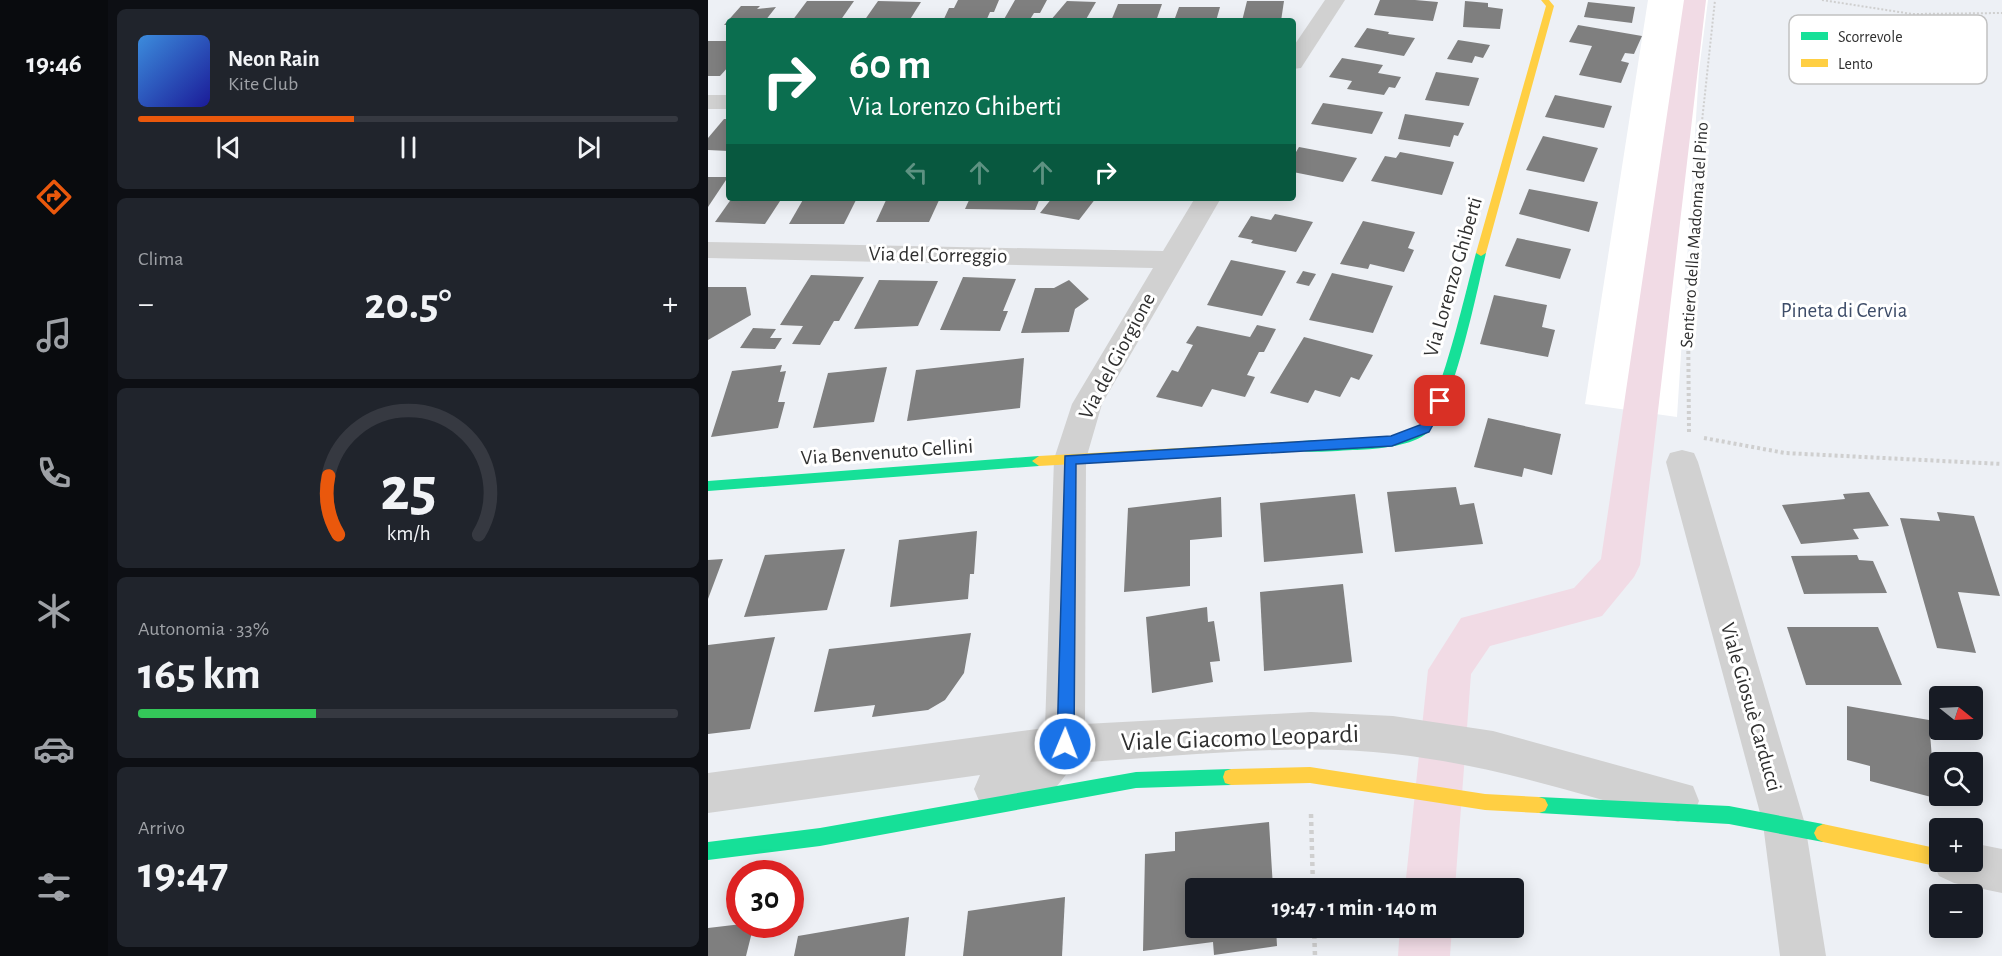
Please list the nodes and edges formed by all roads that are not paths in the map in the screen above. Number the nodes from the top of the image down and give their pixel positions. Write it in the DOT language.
graph roads {
  1 [pos="1335,0"];
  2 [pos="1545,0"];
  3 [pos="1296,58"];
  4 [pos="708,102"];
  5 [pos="726,102"];
  6 [pos="1206,201"];
  7 [pos="708,250"];
  8 [pos="1169,260"];
  9 [pos="1690,445"];
  10 [pos="1070,459"];
  11 [pos="708,486"];
  12 [pos="1065,744"];
  13 [pos="1136,780"];
  14 [pos="708,793"];
  15 [pos="1729,815"];
  16 [pos="1784,824"];
  17 [pos="820,837"];
  18 [pos="708,852"];
  19 [pos="1929,856"];
  20 [pos="1983,868"];
  21 [pos="2002,872"];
  22 [pos="1803,956"];
  1 -- 3 [label="street"];
  2 -- 10 [label="street, Via Lorenzo Ghiberti"];
  4 -- 5 [label="street"];
  6 -- 8 [label="street, Via del Giorgione"];
  7 -- 8 [label="street, Via del Correggio"];
  8 -- 10 [label="street, Via del Giorgione"];
  9 -- 16 [label="street, Viale Giosuè Carducci"];
  10 -- 11 [label="street, Via Benvenuto Cellini"];
  10 -- 12 [label="street, Via del Giorgione"];
  12 -- 13 [label="street"];
  12 -- 14 [label="street, Viale Giacomo Leopardi"];
  12 -- 15 [label="street, Viale Giacomo Leopardi"];
  12 -- 17 [label="street"];
  13 -- 15 [label="street, Viale Giacomo Leopardi"];
  13 -- 17 [label="street, Viale Giacomo Leopardi"];
  15 -- 16 [label="street, Viale Giacomo Leopardi"];
  16 -- 19 [label="street, Viale Giacomo Leopardi"];
  16 -- 22 [label="street, Viale Giosuè Carducci"];
  17 -- 18 [label="street, Viale Giacomo Leopardi"];
  20 -- 21 [label="street"];
}
